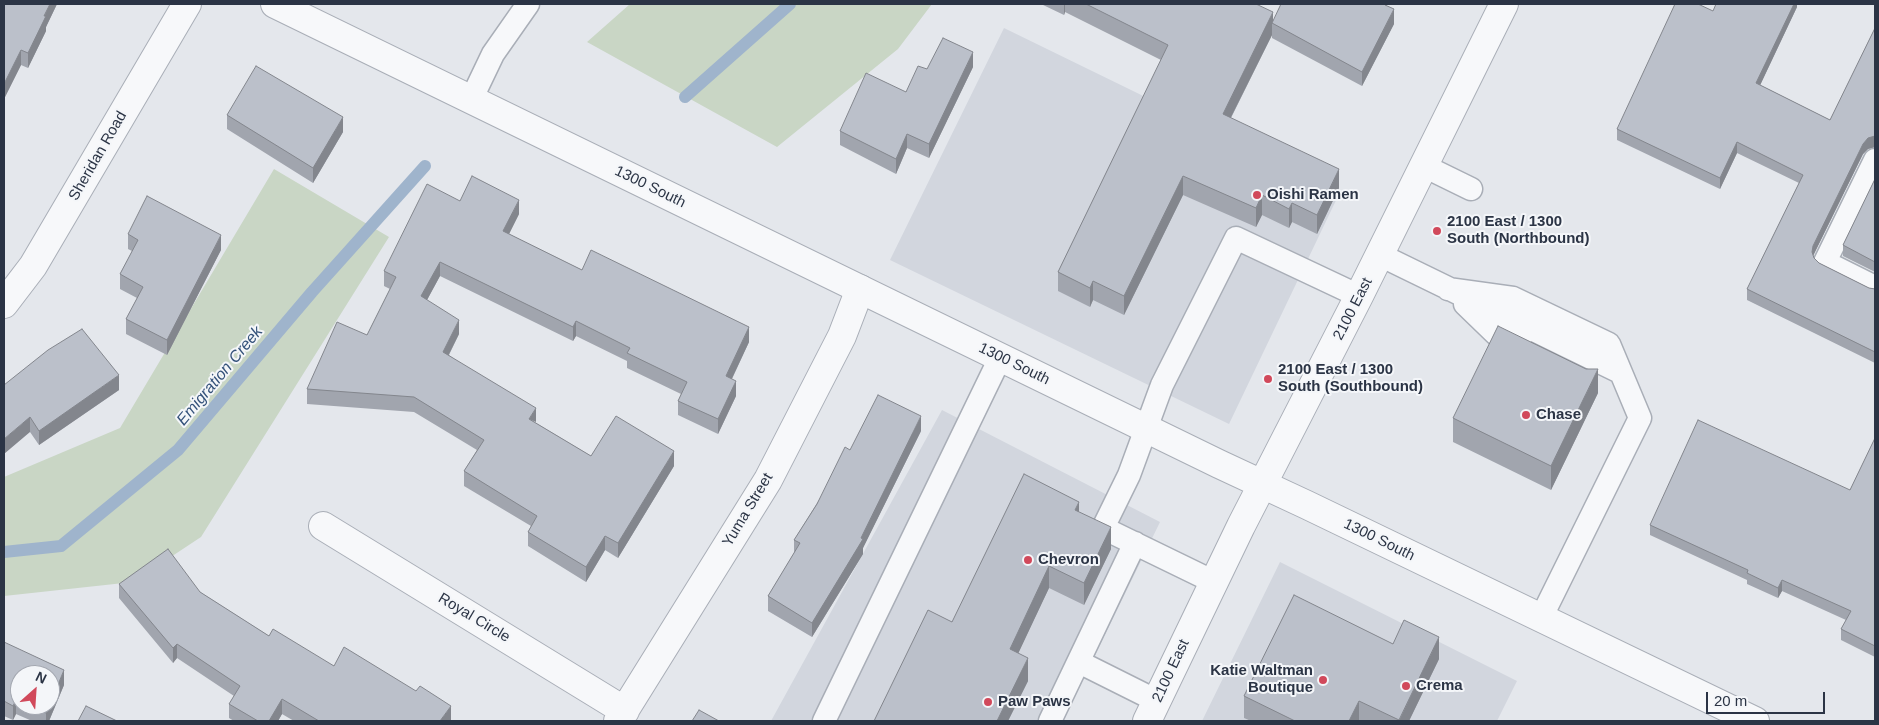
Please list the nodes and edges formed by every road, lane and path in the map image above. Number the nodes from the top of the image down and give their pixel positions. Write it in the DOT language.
graph roads {
  1 [pos="187,4"];
  2 [pos="275,4"];
  3 [pos="528,4"];
  4 [pos="1504,4"];
  5 [pos="471,100"];
  6 [pos="1875,160"];
  7 [pos="1424,166"];
  8 [pos="1472,189"];
  9 [pos="1380,255"];
  10 [pos="1875,287"];
  11 [pos="860,289"];
  12 [pos="1448,289"];
  13 [pos="1359,296"];
  14 [pos="4,304"];
  15 [pos="1000,358"];
  16 [pos="1620,372"];
  17 [pos="1145,428"];
  18 [pos="1263,484"];
  19 [pos="322,526"];
  20 [pos="1135,543"];
  21 [pos="1214,582"];
  22 [pos="1541,618"];
  23 [pos="1079,662"];
  24 [pos="1152,711"];
  25 [pos="622,716"];
  26 [pos="824,721"];
  27 [pos="1050,721"];
  28 [pos="1755,721"];
  1 -- 14 [label="street, Sheridan Road"];
  2 -- 5 [label="street, 1300 South"];
  3 -- 5 [label="lane"];
  4 -- 7 [label="street, 2100 East"];
  5 -- 11 [label="street, 1300 South"];
  6 -- 10 [label="lane"];
  7 -- 8 [label="lane"];
  7 -- 9 [label="street, 2100 East"];
  9 -- 12 [label="lane"];
  9 -- 13 [label="street, 2100 East"];
  11 -- 15 [label="street, 1300 South"];
  11 -- 25 [label="street, Yuma Street"];
  12 -- 16 [label="lane"];
  12 -- 16 [label="lane"];
  13 -- 17 [label="lane"];
  13 -- 18 [label="street, 2100 East"];
  15 -- 17 [label="street, 1300 South"];
  15 -- 26 [label="lane"];
  16 -- 22 [label="lane"];
  17 -- 18 [label="street, 1300 South"];
  17 -- 20 [label="lane"];
  18 -- 21 [label="street, 2100 East"];
  18 -- 22 [label="street, 1300 South"];
  19 -- 25 [label="street, Royal Circle"];
  20 -- 21 [label="lane"];
  20 -- 23 [label="lane"];
  21 -- 24 [label="street, 2100 East"];
  22 -- 28 [label="street, 1300 South"];
  23 -- 24 [label="lane"];
  23 -- 27 [label="lane"];
}
